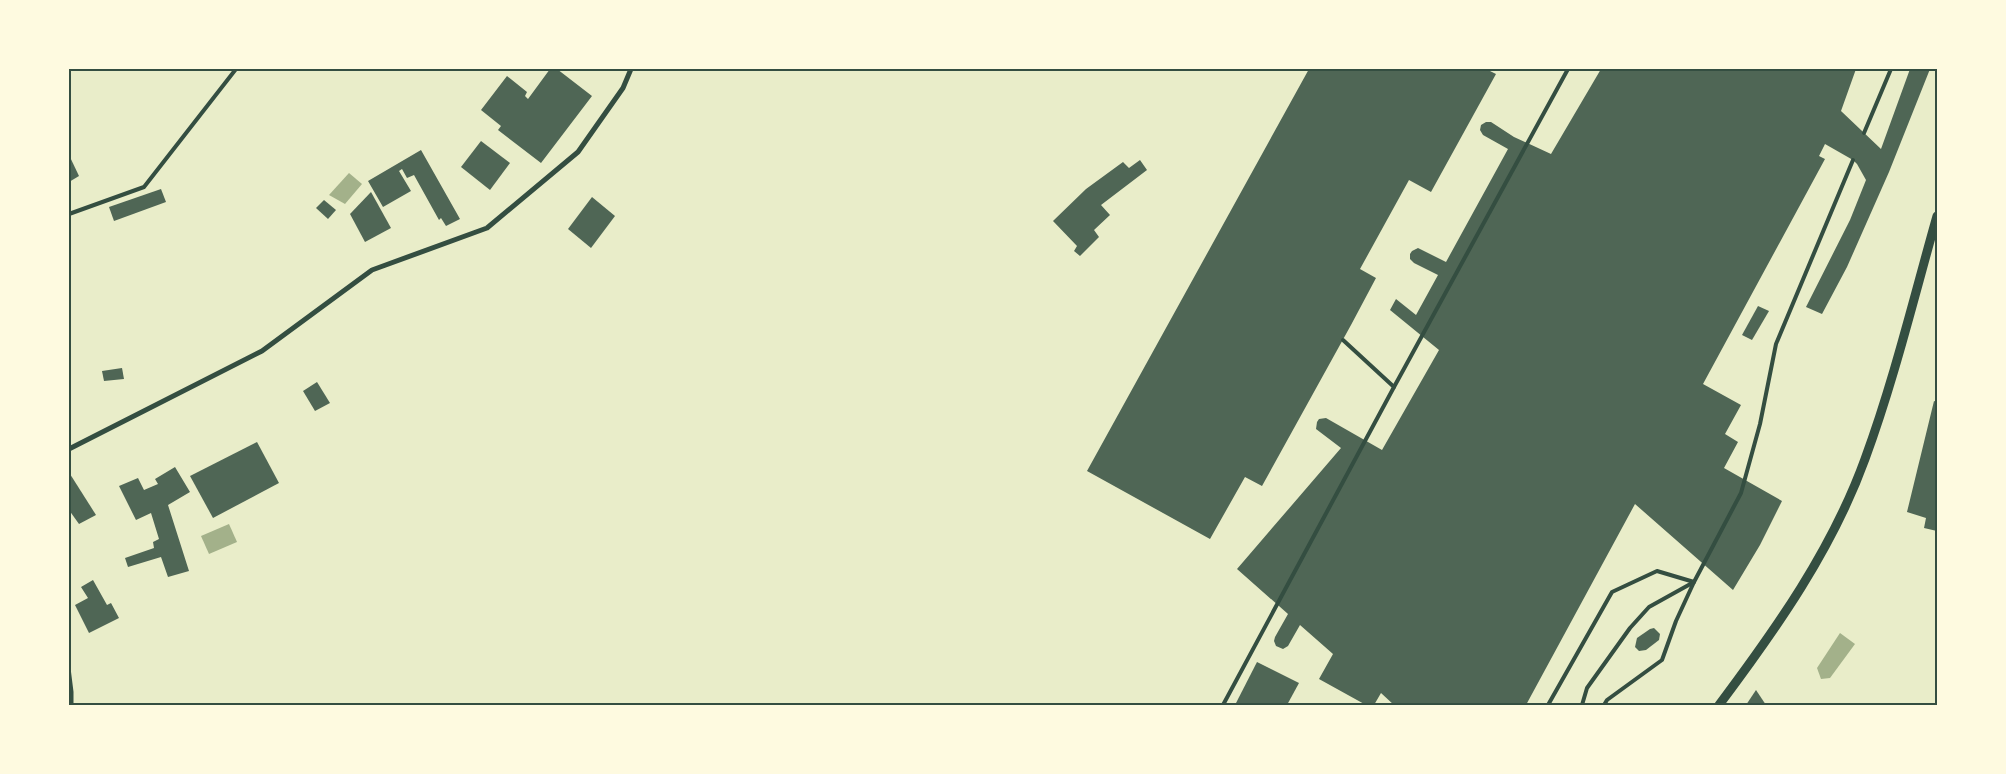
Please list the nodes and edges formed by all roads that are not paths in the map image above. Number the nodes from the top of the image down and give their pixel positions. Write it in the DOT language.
graph roads {
  1 [pos="236,69"];
  2 [pos="631,69"];
  3 [pos="1568,69"];
  4 [pos="1891,69"];
  5 [pos="1864,133"];
  6 [pos="1853,160"];
  7 [pos="69,214"];
  8 [pos="1937,216"];
  9 [pos="1342,340"];
  10 [pos="1394,387"];
  11 [pos="69,449"];
  12 [pos="1694,582"];
  13 [pos="1223,705"];
  14 [pos="1548,705"];
  15 [pos="1582,705"];
  16 [pos="1604,705"];
  17 [pos="1718,705"];
  1 -- 7 [label="lane"];
  2 -- 11 [label="street"];
  3 -- 10 [label="lane"];
  4 -- 5 [label="lane"];
  6 -- 12 [label="lane"];
  8 -- 17 [label="street"];
  9 -- 10 [label="lane"];
  10 -- 13 [label="lane"];
  12 -- 14 [label="lane"];
  12 -- 15 [label="lane"];
  12 -- 16 [label="lane"];
}
